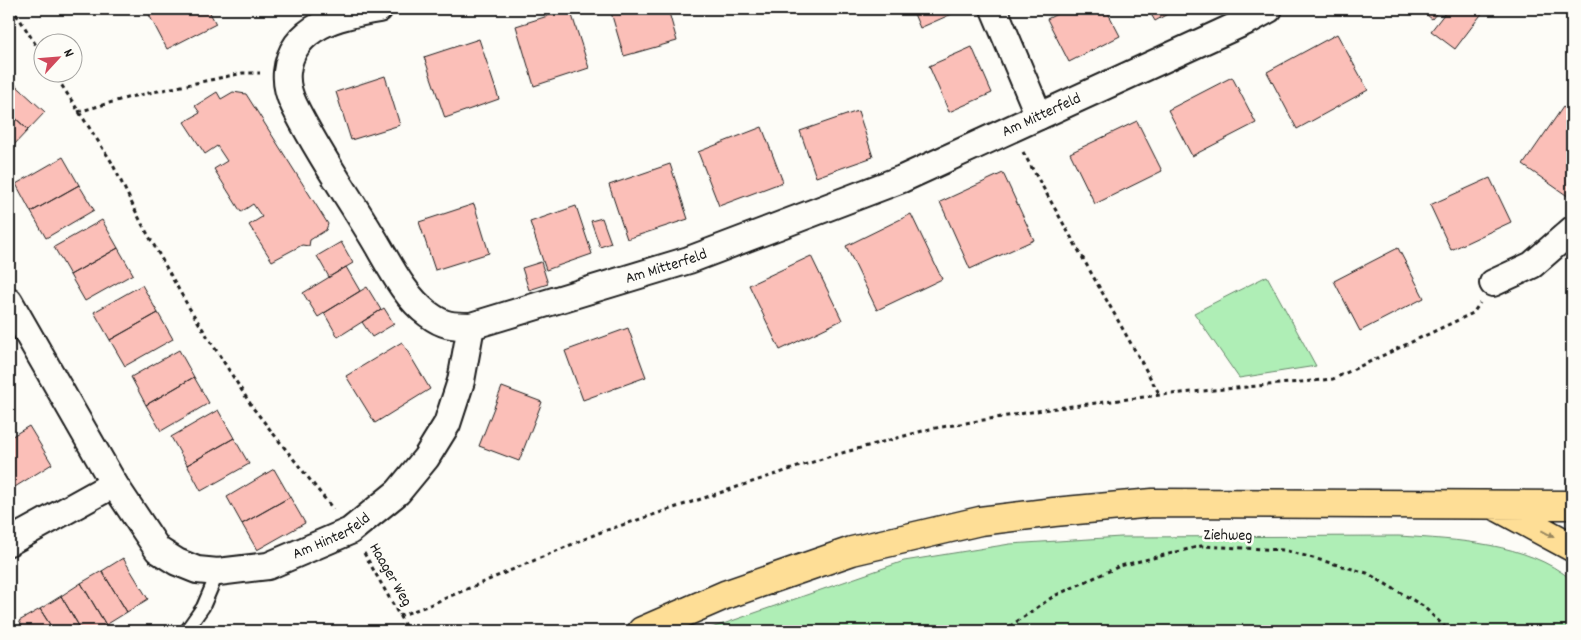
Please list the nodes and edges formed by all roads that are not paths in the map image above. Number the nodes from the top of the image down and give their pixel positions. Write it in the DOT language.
graph roads {
  1 [pos="379,9"];
  2 [pos="994,9"];
  3 [pos="1269,9"];
  4 [pos="1039,116"];
  5 [pos="1572,230"];
  6 [pos="1493,283"];
  7 [pos="9,301"];
  8 [pos="470,326"];
  9 [pos="114,484"];
  10 [pos="1492,504"];
  11 [pos="1572,505"];
  12 [pos="9,542"];
  13 [pos="1572,547"];
  14 [pos="218,572"];
  15 [pos="186,631"];
  16 [pos="642,631"];
  1 -- 8 [label="street, Am Mitterfeld"];
  2 -- 4 [label="street"];
  3 -- 4 [label="street, Am Mitterfeld"];
  4 -- 8 [label="street, Am Mitterfeld"];
  5 -- 6 [label="street"];
  7 -- 9 [label="street, Am Hinterfeld"];
  8 -- 14 [label="street, Am Hinterfeld"];
  9 -- 12 [label="street"];
  9 -- 14 [label="street, Am Hinterfeld"];
  10 -- 11 [label="main road"];
  10 -- 13 [label="main road, one-way"];
  10 -- 16 [label="main road"];
  14 -- 15 [label="lane"];
}
